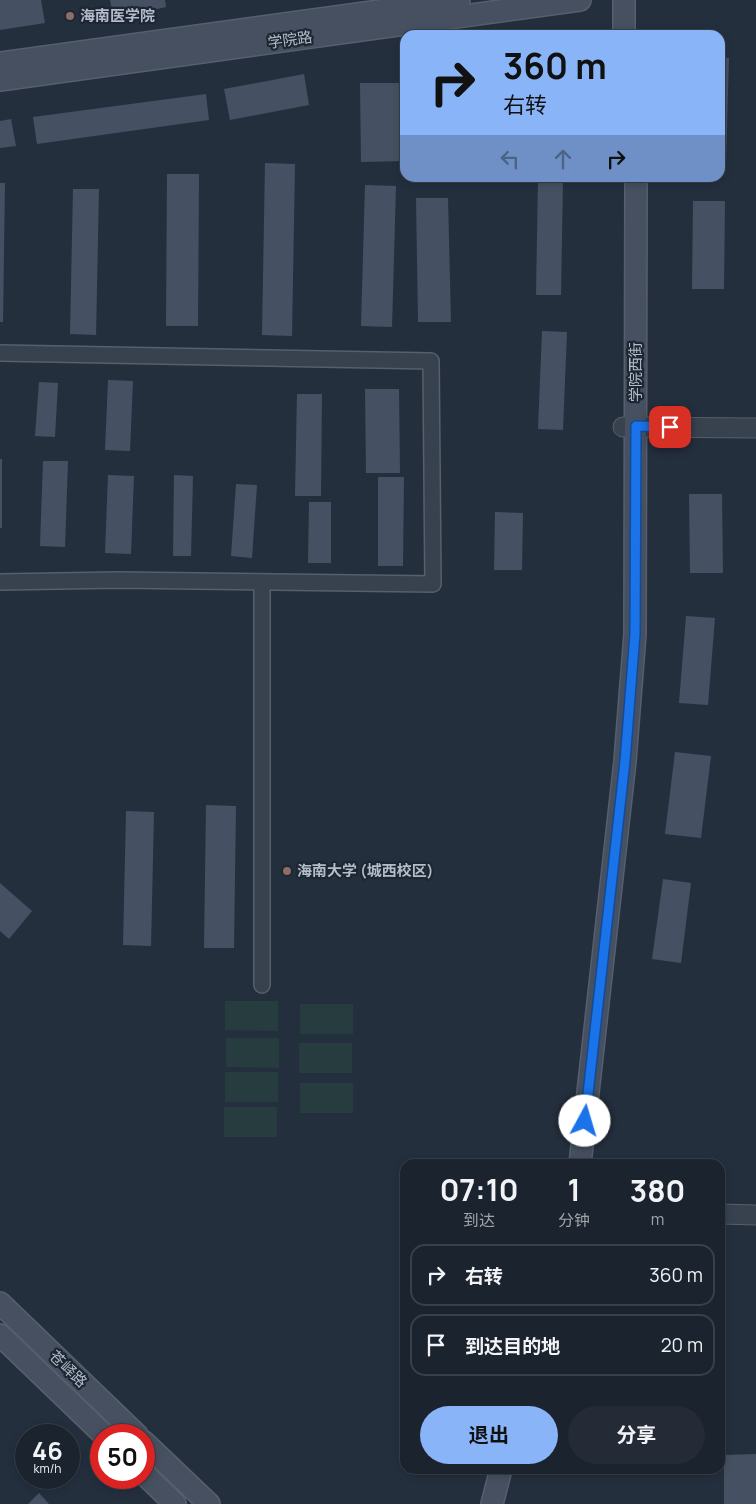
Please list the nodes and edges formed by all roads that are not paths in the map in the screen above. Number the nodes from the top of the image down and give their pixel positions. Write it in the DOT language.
graph roads {
  1 [pos="580,0"];
  2 [pos="624,0"];
  3 [pos="636,0"];
  4 [pos="446,1"];
  5 [pos="624,30"];
  6 [pos="636,30"];
  7 [pos="0,63"];
  8 [pos="0,80"];
  9 [pos="623,182"];
  10 [pos="636,182"];
  11 [pos="0,352"];
  12 [pos="629,426"];
  13 [pos="756,428"];
  14 [pos="0,582"];
  15 [pos="262,582"];
  16 [pos="262,985"];
  17 [pos="567,1159"];
  18 [pos="581,1159"];
  19 [pos="725,1214"];
  20 [pos="756,1215"];
  21 [pos="0,1304"];
  22 [pos="0,1336"];
  23 [pos="92,1424"];
  24 [pos="125,1424"];
  25 [pos="155,1453"];
  26 [pos="499,1474"];
  27 [pos="513,1474"];
  28 [pos="155,1485"];
  29 [pos="175,1504"];
  30 [pos="208,1504"];
  31 [pos="492,1504"];
  32 [pos="506,1504"];
  1 -- 8 [label="main road, 学院路"];
  2 -- 5 [label="main road"];
  3 -- 6 [label="main road"];
  4 -- 7 [label="main road, 学院路"];
  9 -- 12 [label="main road, 学院西街"];
  10 -- 12 [label="main road, 学院西街"];
  11 -- 15 [label="street"];
  12 -- 13 [label="street"];
  12 -- 17 [label="main road, 学院西街"];
  12 -- 18 [label="main road, 学院西街"];
  14 -- 15 [label="street"];
  15 -- 16 [label="street"];
  19 -- 20 [label="street"];
  21 -- 24 [label="main road, 苍峄路"];
  22 -- 23 [label="main road, 苍峄路"];
  25 -- 30 [label="main road"];
  26 -- 31 [label="main road"];
  27 -- 32 [label="main road"];
  28 -- 29 [label="main road"];
}
